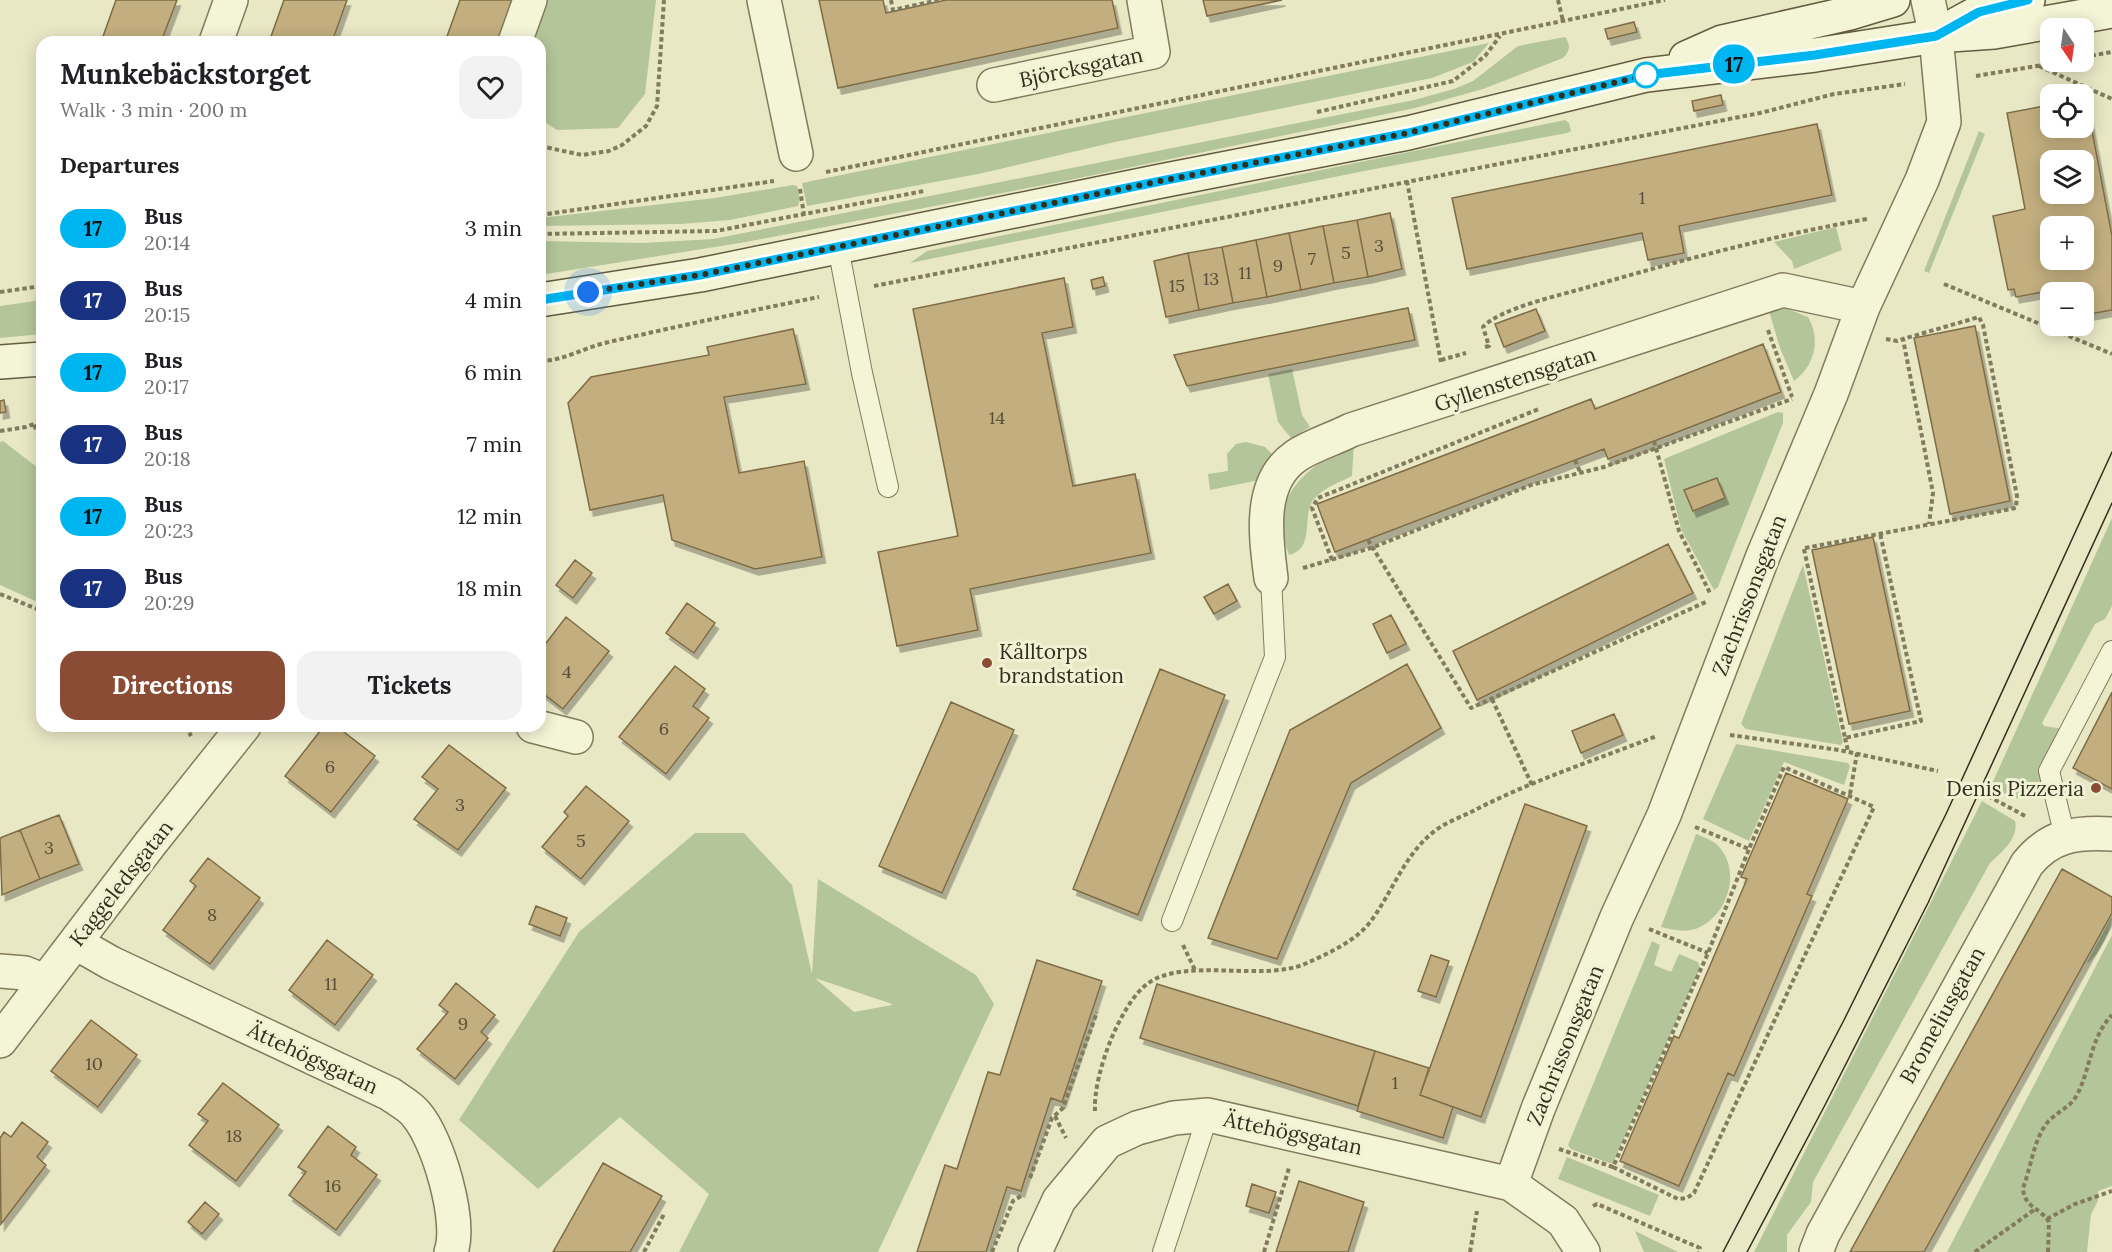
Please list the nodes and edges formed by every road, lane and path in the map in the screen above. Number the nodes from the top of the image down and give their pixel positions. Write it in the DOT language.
graph roads {
  1 [pos="231,0"];
  2 [pos="530,0"];
  3 [pos="664,0"];
  4 [pos="764,0"];
  5 [pos="891,0"];
  6 [pos="939,0"];
  7 [pos="1144,0"];
  8 [pos="1558,0"];
  9 [pos="1665,0"];
  10 [pos="1893,0"];
  11 [pos="1928,0"];
  12 [pos="2028,0"];
  13 [pos="2112,11"];
  14 [pos="1563,21"];
  15 [pos="1500,35"];
  16 [pos="218,36"];
  17 [pos="517,36"];
  18 [pos="1936,36"];
  19 [pos="2112,52"];
  20 [pos="2094,55"];
  21 [pos="2038,66"];
  22 [pos="1646,75"];
  23 [pos="1940,80"];
  24 [pos="994,85"];
  25 [pos="2112,99"];
  26 [pos="1312,113"];
  27 [pos="546,147"];
  28 [pos="808,164"];
  29 [pos="776,181"];
  30 [pos="1407,181"];
  31 [pos="926,190"];
  32 [pos="1905,212"];
  33 [pos="546,214"];
  34 [pos="546,234"];
  35 [pos="838,247"];
  36 [pos="1944,284"];
  37 [pos="36,287"];
  38 [pos="0,292"];
  39 [pos="846,292"];
  40 [pos="546,299"];
  41 [pos="1863,308"];
  42 [pos="1765,320"];
  43 [pos="1479,349"];
  44 [pos="1469,352"];
  45 [pos="2112,354"];
  46 [pos="36,359"];
  47 [pos="1441,360"];
  48 [pos="546,361"];
  49 [pos="0,362"];
  50 [pos="1831,394"];
  51 [pos="1792,398"];
  52 [pos="1451,400"];
  53 [pos="1546,406"];
  54 [pos="1738,409"];
  55 [pos="1741,417"];
  56 [pos="34,425"];
  57 [pos="36,429"];
  58 [pos="0,431"];
  59 [pos="1654,441"];
  60 [pos="1657,447"];
  61 [pos="1575,460"];
  62 [pos="1580,472"];
  63 [pos="1508,486"];
  64 [pos="888,487"];
  65 [pos="1511,493"];
  66 [pos="1442,512"];
  67 [pos="1444,519"];
  68 [pos="1929,524"];
  69 [pos="1880,533"];
  70 [pos="1368,540"];
  71 [pos="1371,548"];
  72 [pos="1804,548"];
  73 [pos="1763,556"];
  74 [pos="1332,560"];
  75 [pos="1271,578"];
  76 [pos="0,594"];
  77 [pos="36,609"];
  78 [pos="2112,651"];
  79 [pos="1492,699"];
  80 [pos="546,729"];
  81 [pos="239,732"];
  82 [pos="1695,734"];
  83 [pos="576,737"];
  84 [pos="1845,738"];
  85 [pos="1848,752"];
  86 [pos="1857,753"];
  87 [pos="1938,771"];
  88 [pos="1532,785"];
  89 [pos="1850,794"];
  90 [pos="1664,815"];
  91 [pos="2112,834"];
  92 [pos="2065,837"];
  93 [pos="1749,849"];
  94 [pos="1617,917"];
  95 [pos="1172,921"];
  96 [pos="76,943"];
  97 [pos="1707,953"];
  98 [pos="0,971"];
  99 [pos="44,981"];
  100 [pos="1097,1012"];
  101 [pos="2112,1015"];
  102 [pos="0,1041"];
  103 [pos="1208,1115"];
  104 [pos="1527,1138"];
  105 [pos="1107,1142"];
  106 [pos="1292,1158"];
  107 [pos="1613,1167"];
  108 [pos="1028,1184"];
  109 [pos="1511,1184"];
  110 [pos="2112,1191"];
  111 [pos="1023,1194"];
  112 [pos="1479,1204"];
  113 [pos="2034,1210"];
  114 [pos="664,1214"];
  115 [pos="2047,1220"];
  116 [pos="1563,1221"];
  117 [pos="451,1252"];
  118 [pos="644,1252"];
  119 [pos="992,1252"];
  120 [pos="1035,1252"];
  121 [pos="1163,1252"];
  122 [pos="1264,1252"];
  123 [pos="1470,1252"];
  124 [pos="1583,1252"];
  125 [pos="1699,1252"];
  126 [pos="1816,1252"];
  127 [pos="1975,1252"];
  128 [pos="2048,1252"];
  1 -- 16 [label="street"];
  2 -- 17 [label="street"];
  3 -- 27 [label="path"];
  4 -- 28 [label="street"];
  5 -- 6 [label="path"];
  7 -- 24 [label="street, Björcksgatan"];
  8 -- 14 [label="path"];
  9 -- 14 [label="path"];
  10 -- 22 [label="street"];
  11 -- 18 [label="street, Zachrissonsgatan"];
  12 -- 18 [label="street"];
  13 -- 18 [label="street"];
  14 -- 15 [label="path"];
  15 -- 26 [label="path"];
  15 -- 28 [label="path"];
  18 -- 22 [label="street"];
  18 -- 23 [label="street, Zachrissonsgatan"];
  19 -- 20 [label="path"];
  21 -- 23 [label="path"];
  21 -- 25 [label="path"];
  22 -- 35 [label="street"];
  23 -- 30 [label="path"];
  23 -- 32 [label="street, Zachrissonsgatan"];
  29 -- 33 [label="path"];
  30 -- 39 [label="path"];
  30 -- 47 [label="path"];
  31 -- 34 [label="path"];
  32 -- 41 [label="street, Zachrissonsgatan"];
  32 -- 43 [label="path"];
  35 -- 39 [label="lane"];
  35 -- 40 [label="street"];
  36 -- 45 [label="path"];
  37 -- 38 [label="path"];
  39 -- 48 [label="path"];
  39 -- 64 [label="lane"];
  41 -- 50 [label="street, Zachrissonsgatan"];
  41 -- 52 [label="street, Gyllenstensgatan"];
  42 -- 51 [label="path"];
  44 -- 47 [label="path"];
  46 -- 49 [label="street"];
  47 -- 52 [label="path"];
  50 -- 51 [label="path"];
  50 -- 73 [label="street, Zachrissonsgatan"];
  51 -- 55 [label="path"];
  52 -- 75 [label="street, Gyllenstensgatan"];
  53 -- 74 [label="path"];
  54 -- 55 [label="path"];
  55 -- 60 [label="path"];
  56 -- 57 [label="path"];
  56 -- 58 [label="path"];
  59 -- 60 [label="path"];
  60 -- 62 [label="path"];
  60 -- 79 [label="path"];
  61 -- 62 [label="path"];
  62 -- 65 [label="path"];
  63 -- 65 [label="path"];
  65 -- 67 [label="path"];
  66 -- 67 [label="path"];
  67 -- 71 [label="path"];
  68 -- 68 [label="path"];
  68 -- 69 [label="path"];
  69 -- 72 [label="path"];
  69 -- 84 [label="path"];
  70 -- 71 [label="path"];
  71 -- 74 [label="path"];
  71 -- 79 [label="path"];
  72 -- 73 [label="path"];
  72 -- 84 [label="path"];
  73 -- 82 [label="street, Zachrissonsgatan"];
  74 -- 75 [label="path"];
  75 -- 95 [label="lane"];
  76 -- 77 [label="path"];
  78 -- 92 [label="lane"];
  79 -- 88 [label="path"];
  80 -- 83 [label="street"];
  81 -- 96 [label="street, Kaggeledsgatan"];
  82 -- 85 [label="path"];
  82 -- 88 [label="path"];
  82 -- 90 [label="street, Zachrissonsgatan"];
  84 -- 85 [label="path"];
  85 -- 86 [label="path"];
  86 -- 87 [label="path"];
  86 -- 89 [label="path"];
  88 -- 105 [label="path"];
  89 -- 93 [label="path"];
  89 -- 107 [label="path"];
  90 -- 93 [label="path"];
  90 -- 94 [label="street, Zachrissonsgatan"];
  91 -- 92 [label="street, Bromeliusgatan"];
  92 -- 126 [label="street, Bromeliusgatan"];
  93 -- 97 [label="path"];
  94 -- 97 [label="path"];
  94 -- 104 [label="street, Zachrissonsgatan"];
  96 -- 99 [label="street, Kaggeledsgatan"];
  96 -- 117 [label="street, Ättehögsgatan"];
  97 -- 107 [label="path"];
  98 -- 99 [label="street"];
  99 -- 102 [label="street, Kaggeledsgatan"];
  100 -- 108 [label="path"];
  101 -- 113 [label="path"];
  103 -- 105 [label="street, Ättehögsgatan"];
  103 -- 109 [label="street, Ättehögsgatan"];
  103 -- 121 [label="lane"];
  104 -- 107 [label="path"];
  104 -- 109 [label="street, Zachrissonsgatan"];
  105 -- 120 [label="street, Ättehögsgatan"];
  106 -- 122 [label="path"];
  109 -- 116 [label="street, Ättehögsgatan"];
  110 -- 115 [label="path"];
  111 -- 119 [label="path"];
  112 -- 123 [label="path"];
  113 -- 115 [label="path"];
  113 -- 127 [label="path"];
  114 -- 118 [label="path"];
  115 -- 128 [label="path"];
  116 -- 124 [label="street, Ättehögsgatan"];
  116 -- 125 [label="path"];
}
